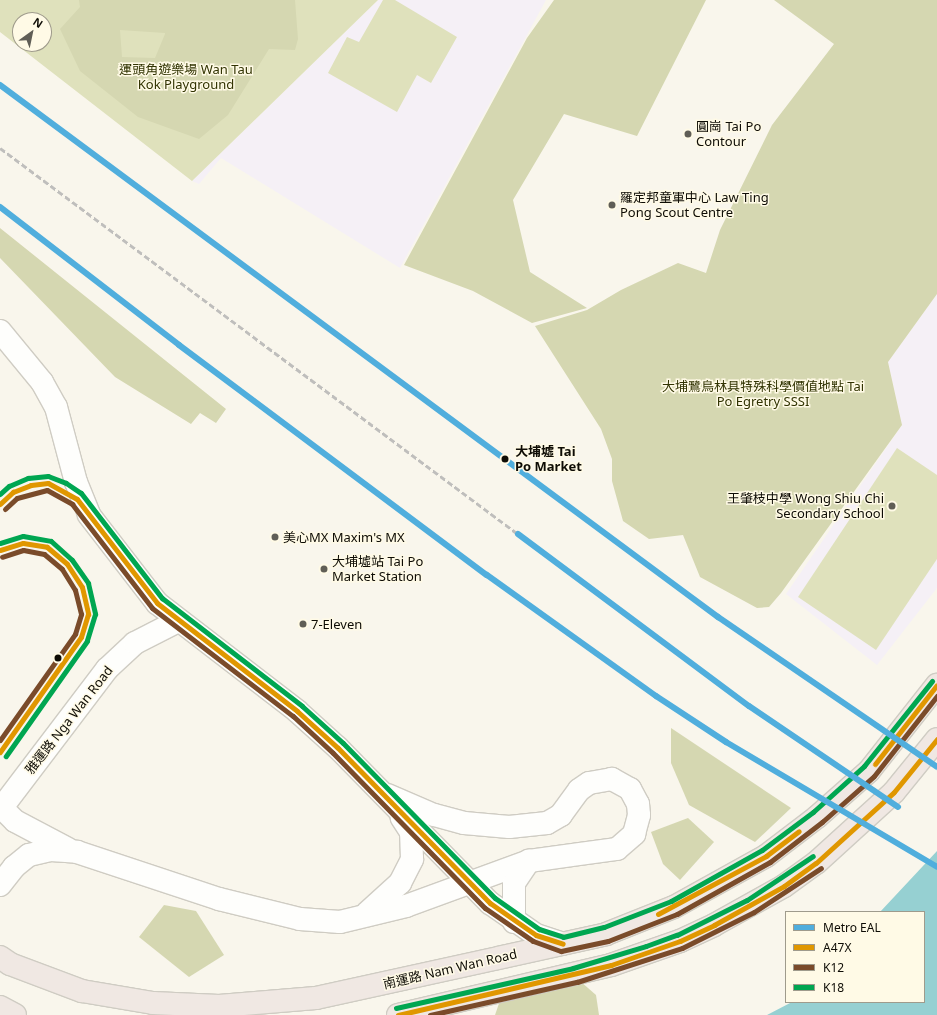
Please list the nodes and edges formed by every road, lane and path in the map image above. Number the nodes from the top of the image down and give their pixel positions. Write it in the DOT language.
graph roads {
  1 [pos="0,331"];
  2 [pos="178,621"];
  3 [pos="937,685"];
  4 [pos="937,740"];
  5 [pos="387,796"];
  6 [pos="1,809"];
  7 [pos="77,852"];
  8 [pos="529,861"];
  9 [pos="468,882"];
  10 [pos="0,885"];
  11 [pos="361,918"];
  12 [pos="514,922"];
  13 [pos="563,944"];
  14 [pos="0,957"];
  15 [pos="0,1007"];
  16 [pos="15,1015"];
  17 [pos="398,1015"];
  1 -- 2 [label="street"];
  2 -- 5 [label="street, 雅運路 Nga Wan Road"];
  2 -- 6 [label="street, 雅運路 Nga Wan Road"];
  3 -- 13 [label="main road, 南運路 Nam Wan Road"];
  4 -- 17 [label="main road"];
  5 -- 8 [label="street, 雅運路 Nga Wan Road"];
  5 -- 9 [label="street, 雅運路 Nga Wan Road"];
  5 -- 11 [label="street, 雅運路 Nga Wan Road"];
  6 -- 7 [label="street, 雅運路 Nga Wan Road"];
  7 -- 10 [label="street, 雅運路 Nga Wan Road"];
  7 -- 11 [label="street, 雅運路 Nga Wan Road"];
  8 -- 9 [label="street, 雅運路 Nga Wan Road"];
  8 -- 12 [label="street"];
  9 -- 11 [label="street, 雅運路 Nga Wan Road"];
  9 -- 12 [label="street, 雅運路 Nga Wan Road"];
  12 -- 13 [label="street, 雅運路 Nga Wan Road"];
  13 -- 14 [label="main road, 南運路 Nam Wan Road"];
  15 -- 16 [label="main road"];
}
